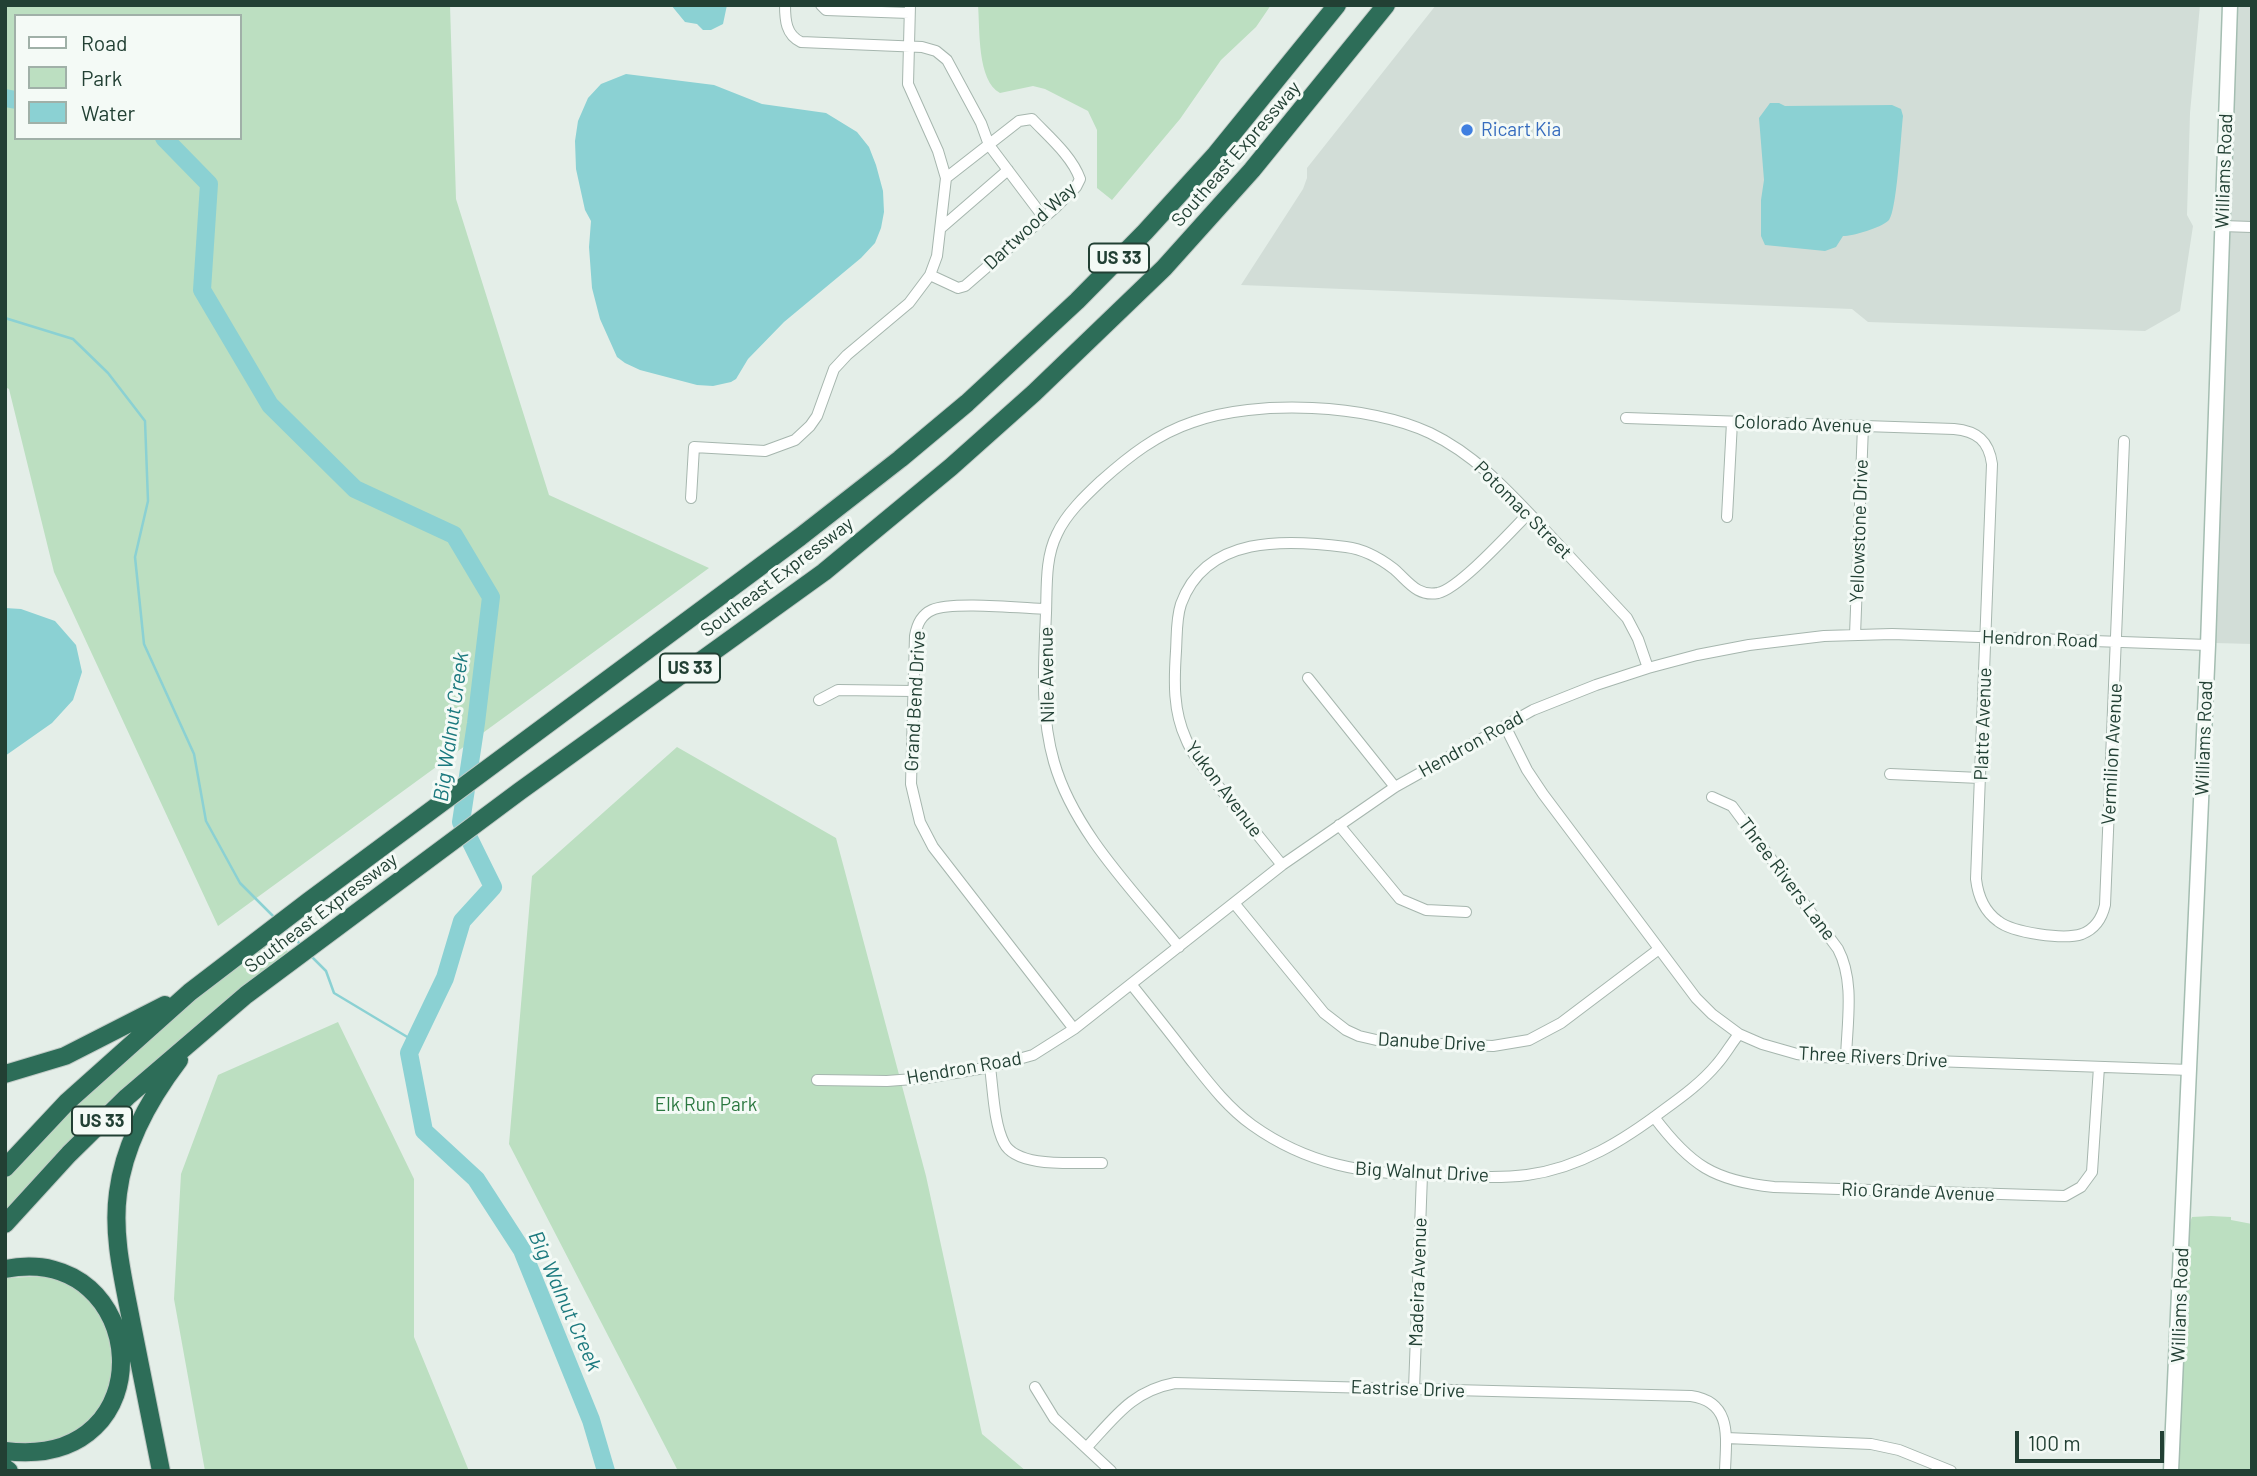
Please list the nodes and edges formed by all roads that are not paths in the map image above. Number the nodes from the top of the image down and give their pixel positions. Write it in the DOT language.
graph roads {
  1 [pos="785,5"];
  2 [pos="821,5"];
  3 [pos="1337,5"];
  4 [pos="1386,5"];
  5 [pos="2230,5"];
  6 [pos="910,9"];
  7 [pos="908,47"];
  8 [pos="989,145"];
  9 [pos="1008,170"];
  10 [pos="946,178"];
  11 [pos="1044,218"];
  12 [pos="2222,226"];
  13 [pos="2252,227"];
  14 [pos="941,228"];
  15 [pos="930,275"];
  16 [pos="1626,418"];
  17 [pos="1732,422"];
  18 [pos="1863,426"];
  19 [pos="1978,436"];
  20 [pos="2123,441"];
  21 [pos="1114,470"];
  22 [pos="691,498"];
  23 [pos="1529,513"];
  24 [pos="1727,517"];
  25 [pos="1046,609"];
  26 [pos="1855,635"];
  27 [pos="1986,637"];
  28 [pos="2117,642"];
  29 [pos="2208,645"];
  30 [pos="1647,668"];
  31 [pos="1308,678"];
  32 [pos="912,691"];
  33 [pos="819,700"];
  34 [pos="1505,726"];
  35 [pos="1890,774"];
  36 [pos="1980,778"];
  37 [pos="1395,787"];
  38 [pos="1712,797"];
  39 [pos="1339,825"];
  40 [pos="1282,865"];
  41 [pos="1234,903"];
  42 [pos="1466,912"];
  43 [pos="2043,934"];
  44 [pos="1179,947"];
  45 [pos="1659,949"];
  46 [pos="1131,984"];
  47 [pos="190,992"];
  48 [pos="207,1028"];
  49 [pos="1074,1029"];
  50 [pos="1739,1034"];
  51 [pos="1846,1058"];
  52 [pos="2099,1067"];
  53 [pos="990,1068"];
  54 [pos="2190,1070"];
  55 [pos="5,1074"];
  56 [pos="817,1080"];
  57 [pos="1654,1117"];
  58 [pos="1102,1163"];
  59 [pos="5,1167"];
  60 [pos="1422,1175"];
  61 [pos="5,1224"];
  62 [pos="5,1269"];
  63 [pos="1035,1388"];
  64 [pos="1414,1389"];
  65 [pos="1726,1438"];
  66 [pos="1087,1447"];
  67 [pos="5,1451"];
  68 [pos="161,1471"];
  69 [pos="1111,1471"];
  70 [pos="1725,1471"];
  71 [pos="1951,1471"];
  72 [pos="2171,1471"];
  1 -- 7 [label="street"];
  2 -- 6 [label="street"];
  3 -- 47 [label="highway, Southeast Expressway / US 33"];
  4 -- 48 [label="highway, Southeast Expressway / US 33"];
  5 -- 12 [label="main road, Williams Road"];
  6 -- 7 [label="street"];
  7 -- 8 [label="street"];
  7 -- 10 [label="street"];
  8 -- 9 [label="street"];
  8 -- 10 [label="street, Dartwood Way"];
  8 -- 11 [label="street, Dartwood Way"];
  9 -- 11 [label="street"];
  9 -- 14 [label="street"];
  10 -- 14 [label="street"];
  11 -- 15 [label="street, Dartwood Way"];
  12 -- 13 [label="street"];
  12 -- 29 [label="main road, Williams Road"];
  14 -- 15 [label="street"];
  15 -- 22 [label="street"];
  16 -- 17 [label="street, Colorado Avenue"];
  17 -- 18 [label="street, Colorado Avenue"];
  17 -- 24 [label="street"];
  18 -- 19 [label="street, Colorado Avenue"];
  18 -- 26 [label="street, Yellowstone Drive"];
  19 -- 27 [label="street, Platte Avenue"];
  20 -- 28 [label="street, Vermilion Avenue"];
  21 -- 23 [label="street, Potomac Street"];
  21 -- 25 [label="street, Nile Avenue"];
  23 -- 30 [label="street, Potomac Street"];
  23 -- 40 [label="street, Yukon Avenue"];
  25 -- 32 [label="street, Grand Bend Drive"];
  25 -- 44 [label="street, Nile Avenue"];
  26 -- 27 [label="street, Hendron Road"];
  26 -- 30 [label="street, Hendron Road"];
  27 -- 28 [label="street, Hendron Road"];
  27 -- 36 [label="street, Platte Avenue"];
  28 -- 29 [label="street, Hendron Road"];
  28 -- 43 [label="street, Vermilion Avenue"];
  29 -- 54 [label="main road, Williams Road"];
  30 -- 34 [label="street, Hendron Road"];
  31 -- 37 [label="street"];
  32 -- 33 [label="street"];
  32 -- 49 [label="street, Grand Bend Drive"];
  34 -- 37 [label="street, Hendron Road"];
  34 -- 45 [label="street, Three Rivers Drive"];
  35 -- 36 [label="street"];
  36 -- 43 [label="street, Platte Avenue"];
  37 -- 39 [label="street, Hendron Road"];
  38 -- 51 [label="street, Three Rivers Lane"];
  39 -- 40 [label="street, Hendron Road"];
  39 -- 42 [label="street"];
  40 -- 41 [label="street, Hendron Road"];
  41 -- 44 [label="street, Hendron Road"];
  41 -- 45 [label="street, Danube Drive"];
  44 -- 46 [label="street, Hendron Road"];
  45 -- 50 [label="street, Three Rivers Drive"];
  46 -- 49 [label="street, Hendron Road"];
  46 -- 60 [label="street, Big Walnut Drive"];
  47 -- 55 [label="highway"];
  47 -- 59 [label="highway, Southeast Expressway / US 33"];
  48 -- 61 [label="highway, Southeast Expressway / US 33"];
  48 -- 68 [label="highway"];
  49 -- 53 [label="street, Hendron Road"];
  50 -- 51 [label="street, Three Rivers Drive"];
  50 -- 57 [label="street, Big Walnut Drive"];
  51 -- 52 [label="street, Three Rivers Drive"];
  52 -- 54 [label="street, Three Rivers Drive"];
  52 -- 57 [label="street, Rio Grande Avenue"];
  53 -- 56 [label="street, Hendron Road"];
  53 -- 58 [label="street"];
  54 -- 72 [label="main road, Williams Road"];
  57 -- 60 [label="street, Big Walnut Drive"];
  60 -- 64 [label="street, Madeira Avenue"];
  62 -- 67 [label="highway"];
  63 -- 66 [label="street"];
  64 -- 65 [label="street, Eastrise Drive"];
  64 -- 66 [label="street, Eastrise Drive"];
  65 -- 70 [label="street"];
  65 -- 71 [label="street"];
  66 -- 69 [label="street"];
}
